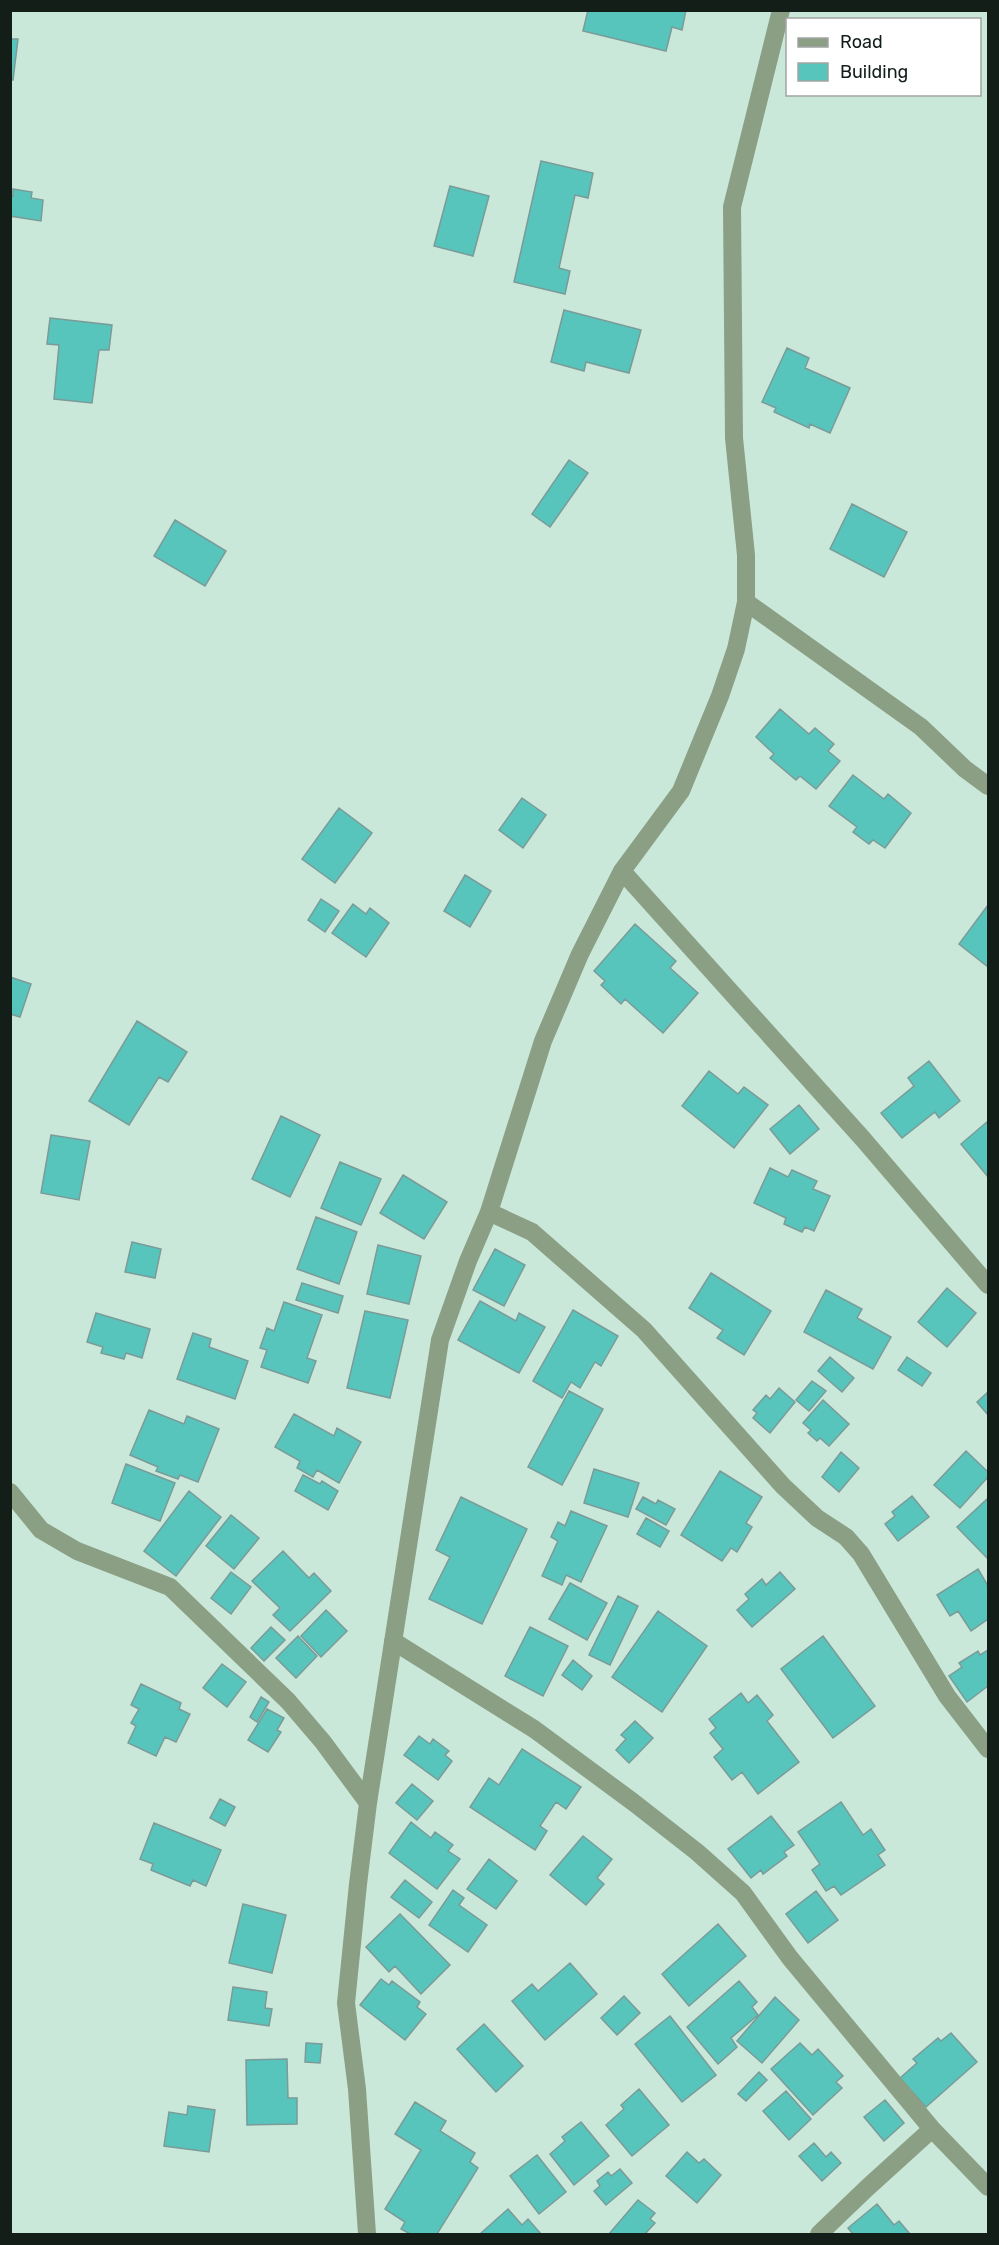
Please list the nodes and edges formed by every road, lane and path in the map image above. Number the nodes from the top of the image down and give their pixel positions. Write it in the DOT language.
graph roads {
  1 [pos="781,10"];
  2 [pos="746,602"];
  3 [pos="988,786"];
  4 [pos="622,870"];
  5 [pos="489,1212"];
  6 [pos="988,1285"];
  7 [pos="10,1492"];
  8 [pos="393,1641"];
  9 [pos="988,1749"];
  10 [pos="368,1803"];
  11 [pos="932,2129"];
  12 [pos="988,2187"];
  13 [pos="368,2235"];
  14 [pos="819,2235"];
  1 -- 2 [label="street"];
  2 -- 3 [label="street"];
  2 -- 4 [label="street"];
  4 -- 5 [label="street"];
  4 -- 6 [label="street"];
  5 -- 8 [label="street"];
  5 -- 9 [label="street"];
  7 -- 10 [label="street"];
  8 -- 10 [label="street"];
  8 -- 11 [label="street"];
  10 -- 13 [label="street"];
  11 -- 12 [label="street"];
  11 -- 14 [label="street"];
}
